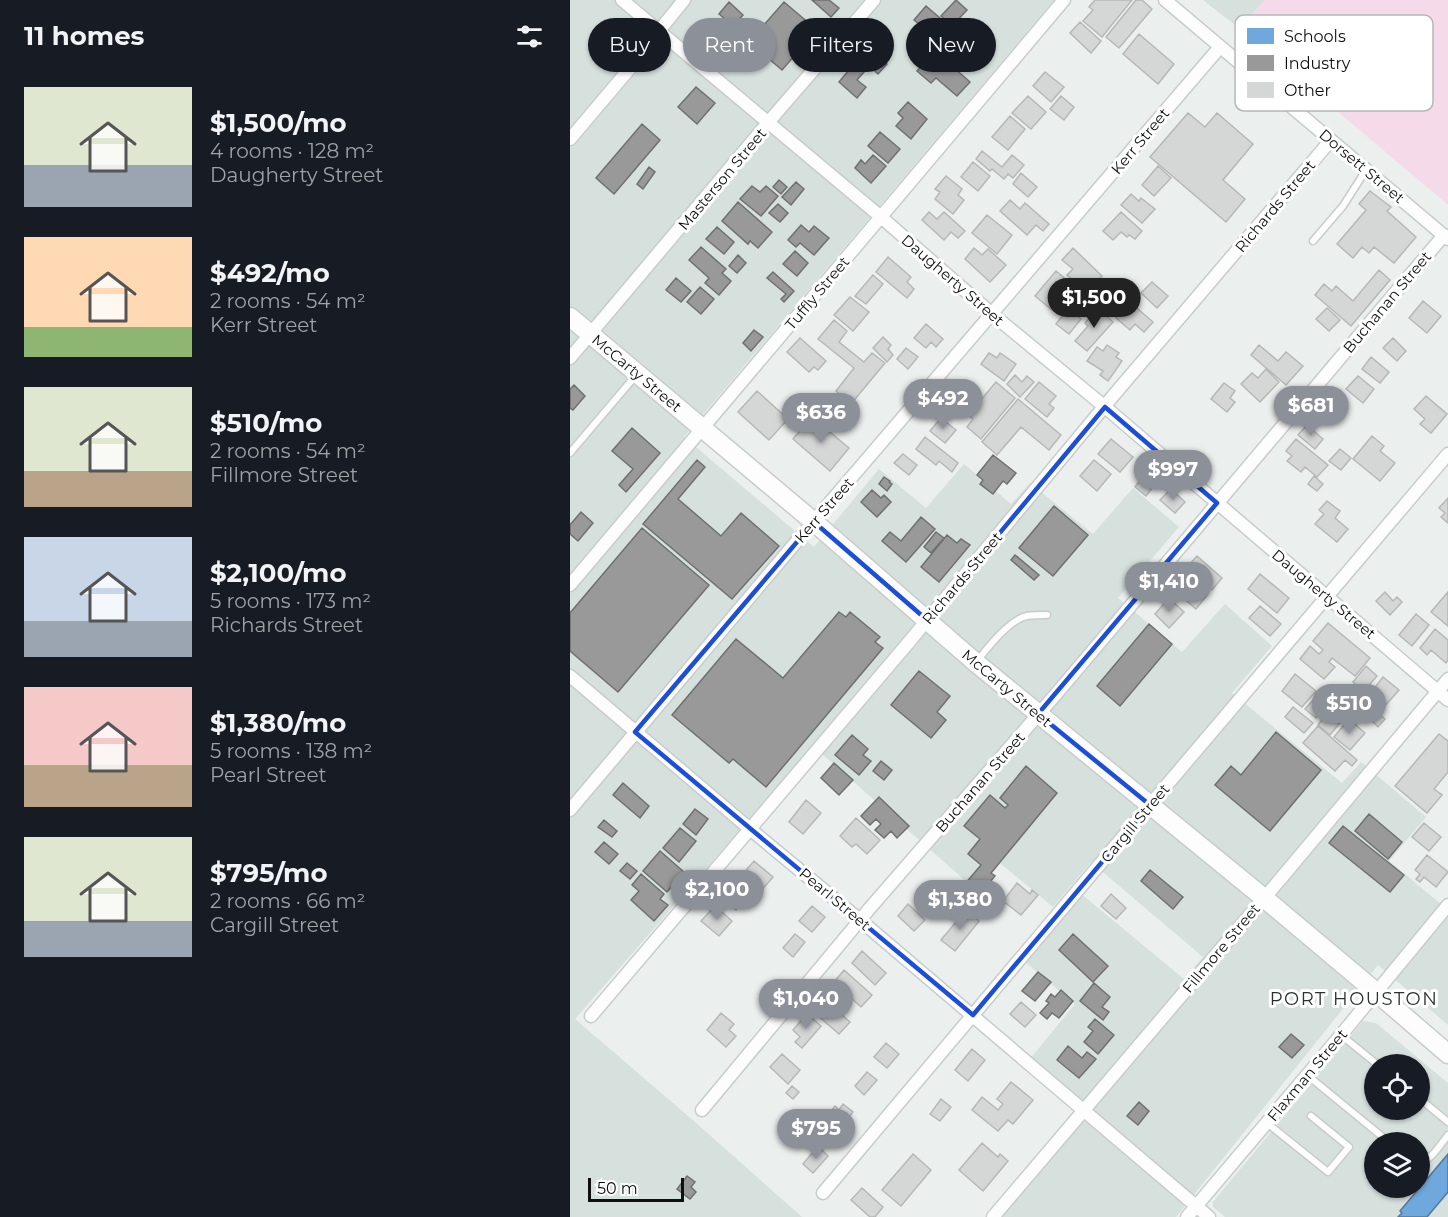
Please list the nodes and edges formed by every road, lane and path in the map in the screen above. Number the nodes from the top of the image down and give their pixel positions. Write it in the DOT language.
graph roads {
  1 [pos="622,0"];
  2 [pos="684,0"];
  3 [pos="874,0"];
  4 [pos="1064,0"];
  5 [pos="1165,0"];
  6 [pos="643,18"];
  7 [pos="669,18"];
  8 [pos="671,41"];
  9 [pos="1220,47"];
  10 [pos="1235,60"];
  11 [pos="627,72"];
  12 [pos="1296,111"];
  13 [pos="769,123"];
  14 [pos="570,139"];
  15 [pos="1331,140"];
  16 [pos="1366,170"];
  17 [pos="881,217"];
  18 [pos="1446,237"];
  19 [pos="1313,241"];
  20 [pos="992,314"];
  21 [pos="570,318"];
  22 [pos="590,335"];
  23 [pos="570,358"];
  24 [pos="637,374"];
  25 [pos="1105,407"];
  26 [pos="703,428"];
  27 [pos="570,453"];
  28 [pos="1448,454"];
  29 [pos="1217,503"];
  30 [pos="814,522"];
  31 [pos="570,585"];
  32 [pos="1328,596"];
  33 [pos="1047,615"];
  34 [pos="927,620"];
  35 [pos="975,662"];
  36 [pos="570,676"];
  37 [pos="1448,679"];
  38 [pos="1438,691"];
  39 [pos="1448,700"];
  40 [pos="1038,714"];
  41 [pos="635,732"];
  42 [pos="1150,805"];
  43 [pos="570,810"];
  44 [pos="750,829"];
  45 [pos="1264,898"];
  46 [pos="1448,905"];
  47 [pos="860,920"];
  48 [pos="1376,992"];
  49 [pos="973,1015"];
  50 [pos="591,1016"];
  51 [pos="1341,1035"];
  52 [pos="1364,1054"];
  53 [pos="1448,1054"];
  54 [pos="1307,1075"];
  55 [pos="1430,1107"];
  56 [pos="702,1110"];
  57 [pos="1083,1110"];
  58 [pos="1311,1116"];
  59 [pos="1448,1122"];
  60 [pos="1267,1123"];
  61 [pos="1377,1132"];
  62 [pos="1448,1135"];
  63 [pos="1430,1157"];
  64 [pos="823,1193"];
  65 [pos="1196,1206"];
  66 [pos="993,1217"];
  67 [pos="1187,1217"];
  68 [pos="1209,1217"];
  1 -- 6 [label="street, Daugherty Street"];
  2 -- 7 [label="street"];
  3 -- 13 [label="street, Masterson Street"];
  4 -- 17 [label="street, Tuffly Street"];
  5 -- 9 [label="street, Dorsett Street"];
  8 -- 13 [label="street, Daugherty Street"];
  9 -- 10 [label="street, Dorsett Street"];
  9 -- 20 [label="street, Kerr Street"];
  11 -- 14 [label="street"];
  12 -- 15 [label="street, Dorsett Street"];
  13 -- 17 [label="street, Daugherty Street"];
  13 -- 22 [label="street, Masterson Street"];
  15 -- 16 [label="street, Dorsett Street"];
  15 -- 25 [label="street, Richards Street"];
  16 -- 18 [label="street, Dorsett Street"];
  16 -- 19 [label="lane"];
  17 -- 20 [label="street, Daugherty Street"];
  17 -- 26 [label="street, Tuffly Street"];
  18 -- 29 [label="street, Buchanan Street"];
  20 -- 25 [label="street, Daugherty Street"];
  20 -- 30 [label="street, Kerr Street"];
  21 -- 22 [label="main road, McCarty Street"];
  22 -- 23 [label="street, Masterson Street"];
  22 -- 24 [label="main road, McCarty Street"];
  24 -- 26 [label="main road, McCarty Street"];
  24 -- 27 [label="lane"];
  25 -- 29 [label="street, Daugherty Street"];
  25 -- 34 [label="street, Richards Street"];
  26 -- 30 [label="main road, McCarty Street"];
  26 -- 31 [label="street, Tuffly Street"];
  28 -- 32 [label="street, Cargill Street"];
  29 -- 32 [label="street, Daugherty Street"];
  29 -- 40 [label="street, Buchanan Street"];
  30 -- 34 [label="main road, McCarty Street"];
  30 -- 41 [label="street, Kerr Street"];
  32 -- 38 [label="street, Daugherty Street"];
  32 -- 42 [label="street, Cargill Street"];
  33 -- 35 [label="lane"];
  34 -- 35 [label="main road, McCarty Street"];
  34 -- 44 [label="street, Richards Street"];
  35 -- 40 [label="main road, McCarty Street"];
  36 -- 41 [label="street, Pearl Street"];
  37 -- 38 [label="street, Fillmore Street"];
  38 -- 39 [label="street, Daugherty Street"];
  38 -- 45 [label="street, Fillmore Street"];
  40 -- 42 [label="main road, McCarty Street"];
  40 -- 47 [label="street, Buchanan Street"];
  41 -- 43 [label="street, Kerr Street"];
  41 -- 44 [label="street, Pearl Street"];
  42 -- 45 [label="main road, McCarty Street"];
  42 -- 49 [label="street, Cargill Street"];
  44 -- 47 [label="street, Pearl Street"];
  44 -- 50 [label="street, Richards Street"];
  45 -- 48 [label="main road, McCarty Street"];
  45 -- 57 [label="street, Fillmore Street"];
  46 -- 48 [label="street, Flaxman Street"];
  47 -- 49 [label="street, Pearl Street"];
  47 -- 56 [label="street, Buchanan Street"];
  48 -- 51 [label="street, Flaxman Street"];
  48 -- 53 [label="main road, McCarty Street"];
  49 -- 57 [label="street, Pearl Street"];
  49 -- 64 [label="street, Cargill Street"];
  51 -- 52 [label="lane"];
  51 -- 54 [label="street, Flaxman Street"];
  54 -- 60 [label="street, Flaxman Street"];
  54 -- 61 [label="lane"];
  55 -- 59 [label="lane"];
  57 -- 65 [label="street, Pearl Street"];
  57 -- 66 [label="street, Fillmore Street"];
  58 -- 60 [label="lane"];
  60 -- 65 [label="street, Flaxman Street"];
  62 -- 63 [label="lane"];
  65 -- 67 [label="street, Flaxman Street"];
  65 -- 68 [label="street, Pearl Street"];
}
